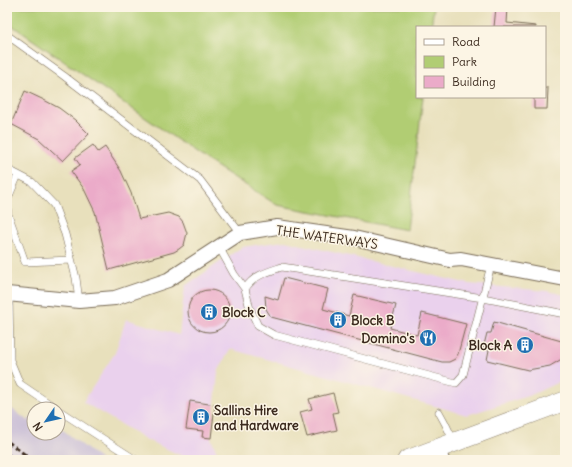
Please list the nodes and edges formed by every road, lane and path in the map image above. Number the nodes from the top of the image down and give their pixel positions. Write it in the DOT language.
graph roads {
  1 [pos="7,35"];
  2 [pos="7,169"];
  3 [pos="18,175"];
  4 [pos="240,233"];
  5 [pos="219,247"];
  6 [pos="71,260"];
  7 [pos="491,264"];
  8 [pos="565,279"];
  9 [pos="245,289"];
  10 [pos="8,294"];
  11 [pos="484,298"];
  12 [pos="79,301"];
  13 [pos="565,314"];
  14 [pos="8,361"];
  15 [pos="46,401"];
  16 [pos="565,401"];
  17 [pos="439,412"];
  18 [pos="66,414"];
  19 [pos="445,450"];
  20 [pos="136,460"];
  21 [pos="408,460"];
  1 -- 4 [label="lane"];
  2 -- 3 [label="lane"];
  3 -- 6 [label="lane"];
  3 -- 6 [label="lane"];
  4 -- 5 [label="street, THE WATERWAYS"];
  4 -- 7 [label="street, THE WATERWAYS"];
  5 -- 9 [label="lane"];
  5 -- 12 [label="street, THE WATERWAYS"];
  6 -- 12 [label="lane"];
  7 -- 8 [label="street, THE WATERWAYS"];
  7 -- 11 [label="lane"];
  9 -- 11 [label="lane"];
  9 -- 11 [label="lane"];
  10 -- 12 [label="street, THE WATERWAYS"];
  10 -- 14 [label="lane"];
  11 -- 13 [label="lane"];
  14 -- 15 [label="lane"];
  16 -- 19 [label="street"];
  17 -- 19 [label="lane"];
  18 -- 20 [label="lane"];
  19 -- 21 [label="street"];
}
